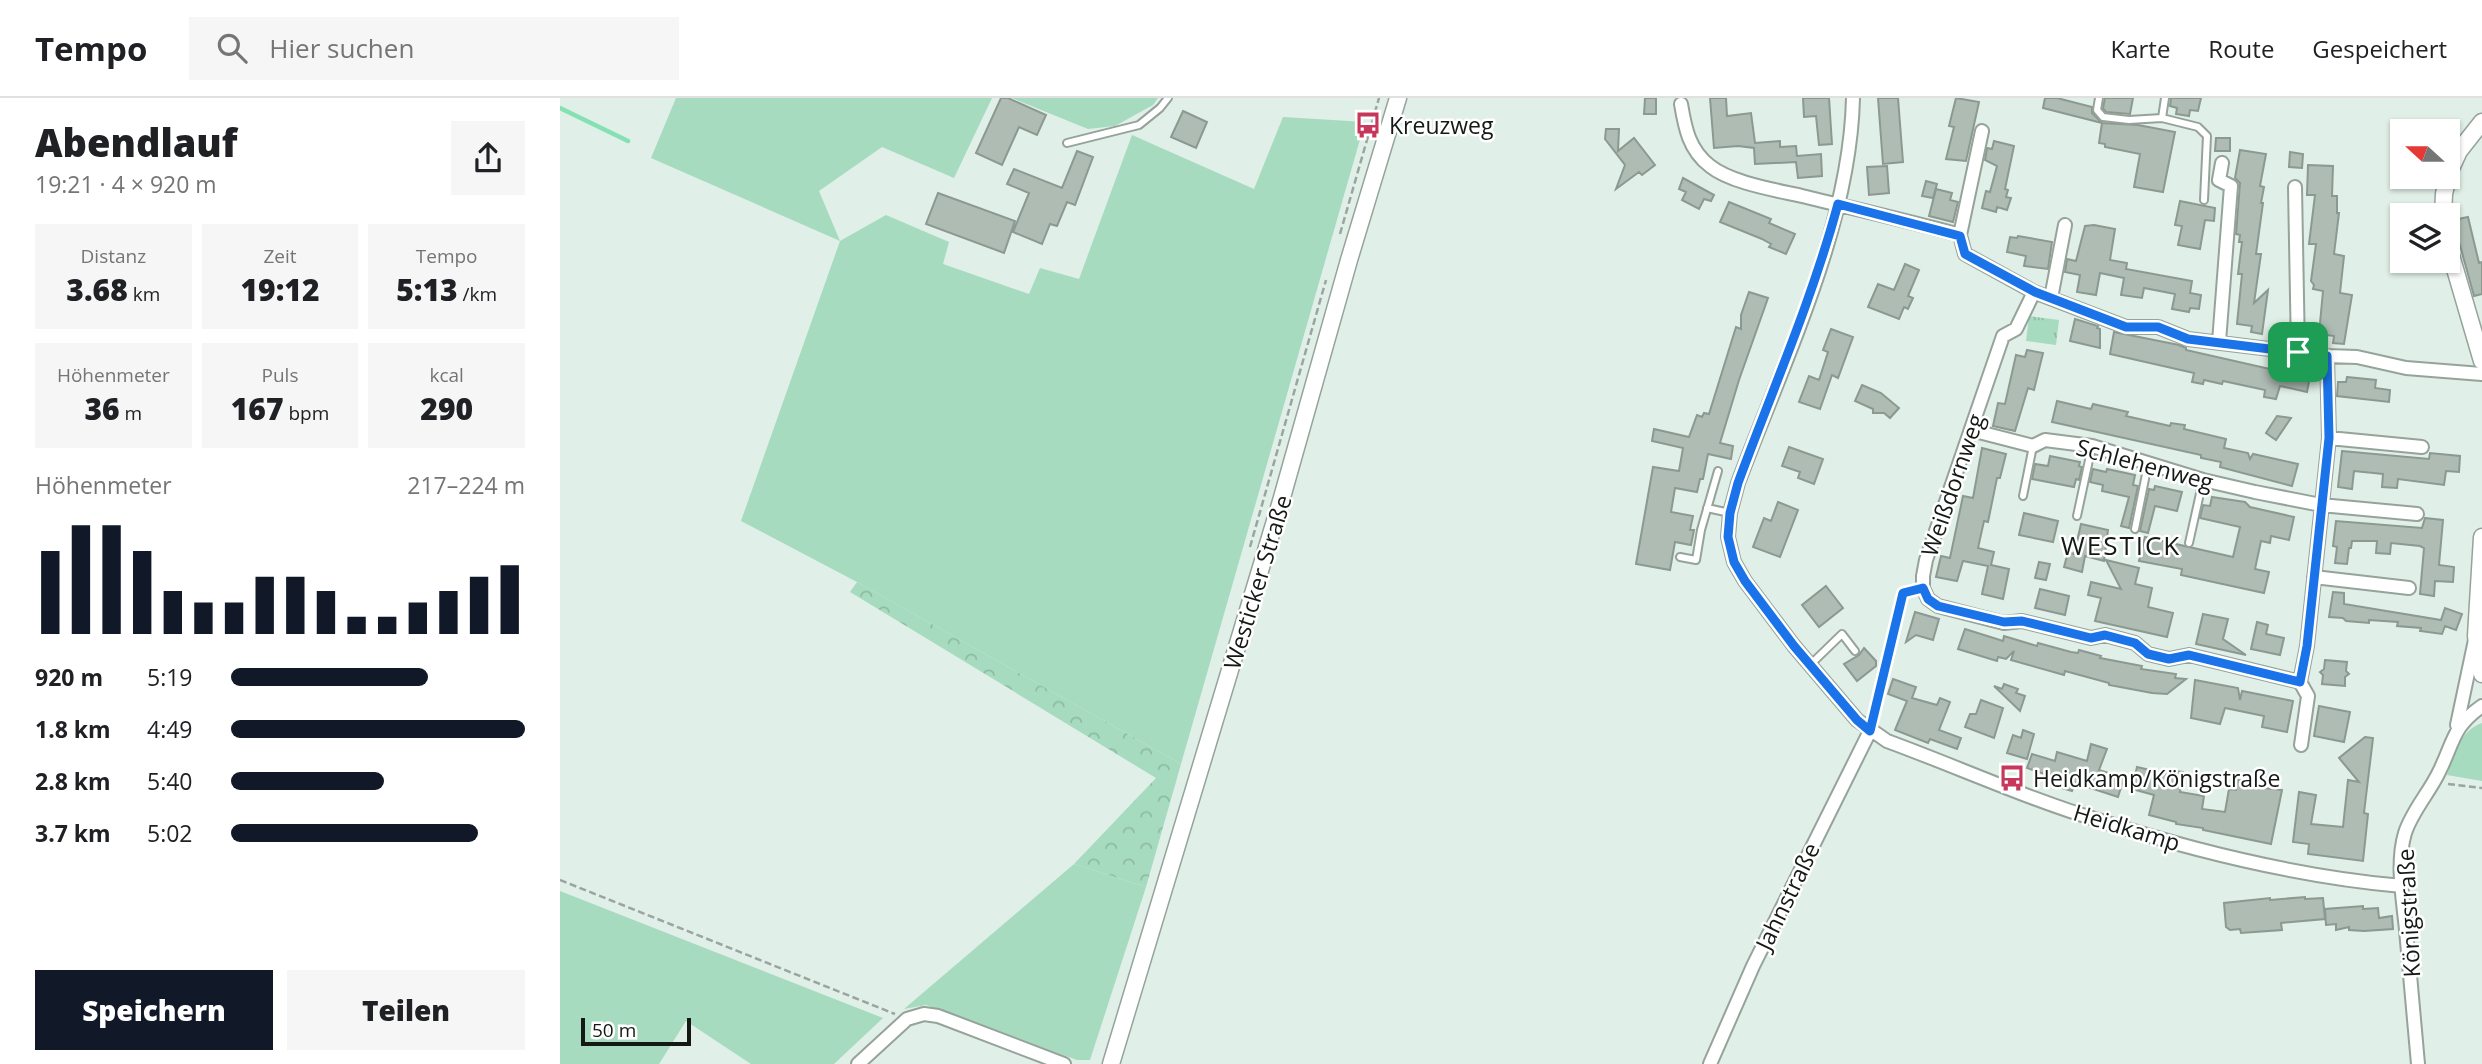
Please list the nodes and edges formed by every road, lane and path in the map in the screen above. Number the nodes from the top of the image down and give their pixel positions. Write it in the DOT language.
graph roads {
  1 [pos="1168,98"];
  2 [pos="1398,98"];
  3 [pos="1853,98"];
  4 [pos="2099,98"];
  5 [pos="2165,98"];
  6 [pos="1681,104"];
  7 [pos="2162,118"];
  8 [pos="2482,122"];
  9 [pos="1982,131"];
  10 [pos="1066,143"];
  11 [pos="2460,150"];
  12 [pos="2221,163"];
  13 [pos="2295,187"];
  14 [pos="2204,200"];
  15 [pos="1838,204"];
  16 [pos="2065,225"];
  17 [pos="1960,236"];
  18 [pos="2456,273"];
  19 [pos="2035,292"];
  20 [pos="2052,298"];
  21 [pos="2219,342"];
  22 [pos="2298,352"];
  23 [pos="2327,356"];
  24 [pos="2482,360"];
  25 [pos="2482,374"];
  26 [pos="1971,430"];
  27 [pos="2329,438"];
  28 [pos="2034,446"];
  29 [pos="2092,446"];
  30 [pos="2421,447"];
  31 [pos="2149,462"];
  32 [pos="1718,471"];
  33 [pos="2203,480"];
  34 [pos="2023,496"];
  35 [pos="2321,505"];
  36 [pos="1707,508"];
  37 [pos="1730,513"];
  38 [pos="2417,514"];
  39 [pos="2077,516"];
  40 [pos="2135,529"];
  41 [pos="2482,537"];
  42 [pos="2189,543"];
  43 [pos="1681,557"];
  44 [pos="2314,577"];
  45 [pos="1923,588"];
  46 [pos="2409,588"];
  47 [pos="2476,636"];
  48 [pos="1855,651"];
  49 [pos="1810,665"];
  50 [pos="2482,674"];
  51 [pos="2300,682"];
  52 [pos="2482,706"];
  53 [pos="1870,731"];
  54 [pos="2456,731"];
  55 [pos="2301,745"];
  56 [pos="2434,782"];
  57 [pos="2482,788"];
  58 [pos="560,880"];
  59 [pos="2402,886"];
  60 [pos="906,1019"];
  61 [pos="859,1064"];
  62 [pos="1064,1064"];
  63 [pos="1111,1064"];
  64 [pos="1710,1064"];
  65 [pos="2418,1064"];
  1 -- 10 [label="lane"];
  2 -- 63 [label="street, Westicker Straße"];
  3 -- 15 [label="street, Heidkamp"];
  4 -- 7 [label="lane"];
  5 -- 7 [label="lane"];
  6 -- 15 [label="street"];
  7 -- 14 [label="lane"];
  8 -- 11 [label="street"];
  9 -- 17 [label="street"];
  12 -- 21 [label="street"];
  13 -- 22 [label="street"];
  15 -- 17 [label="street"];
  15 -- 37 [label="street, Heidkamp"];
  16 -- 20 [label="street"];
  17 -- 19 [label="street"];
  18 -- 24 [label="street"];
  19 -- 20 [label="street"];
  19 -- 26 [label="street, Weißdornweg"];
  20 -- 21 [label="street"];
  21 -- 22 [label="street"];
  22 -- 23 [label="street"];
  23 -- 25 [label="street"];
  23 -- 27 [label="street"];
  26 -- 28 [label="street, Schlehenweg"];
  26 -- 45 [label="street, Weißdornweg"];
  27 -- 30 [label="street"];
  27 -- 35 [label="street"];
  28 -- 29 [label="street, Schlehenweg"];
  28 -- 34 [label="lane"];
  29 -- 31 [label="street, Schlehenweg"];
  29 -- 39 [label="lane"];
  31 -- 33 [label="street, Schlehenweg"];
  31 -- 40 [label="lane"];
  32 -- 36 [label="lane"];
  33 -- 35 [label="street, Schlehenweg"];
  33 -- 42 [label="lane"];
  35 -- 38 [label="street"];
  35 -- 44 [label="street"];
  36 -- 37 [label="lane"];
  36 -- 43 [label="lane"];
  37 -- 49 [label="street, Heidkamp"];
  41 -- 47 [label="street, Königstraße"];
  44 -- 46 [label="street"];
  44 -- 51 [label="street"];
  45 -- 51 [label="street, Weißdornweg"];
  45 -- 53 [label="path"];
  47 -- 50 [label="street, Königstraße"];
  47 -- 54 [label="street, Königstraße"];
  48 -- 49 [label="lane"];
  49 -- 53 [label="street, Heidkamp"];
  51 -- 55 [label="street"];
  52 -- 54 [label="street, Königstraße"];
  53 -- 59 [label="street, Heidkamp"];
  53 -- 64 [label="street, Jahnstraße"];
  54 -- 56 [label="street, Königstraße"];
  56 -- 57 [label="path"];
  56 -- 59 [label="street, Königstraße"];
  58 -- 60 [label="path"];
  59 -- 65 [label="street, Königstraße"];
  60 -- 61 [label="street"];
  60 -- 62 [label="street"];
}
